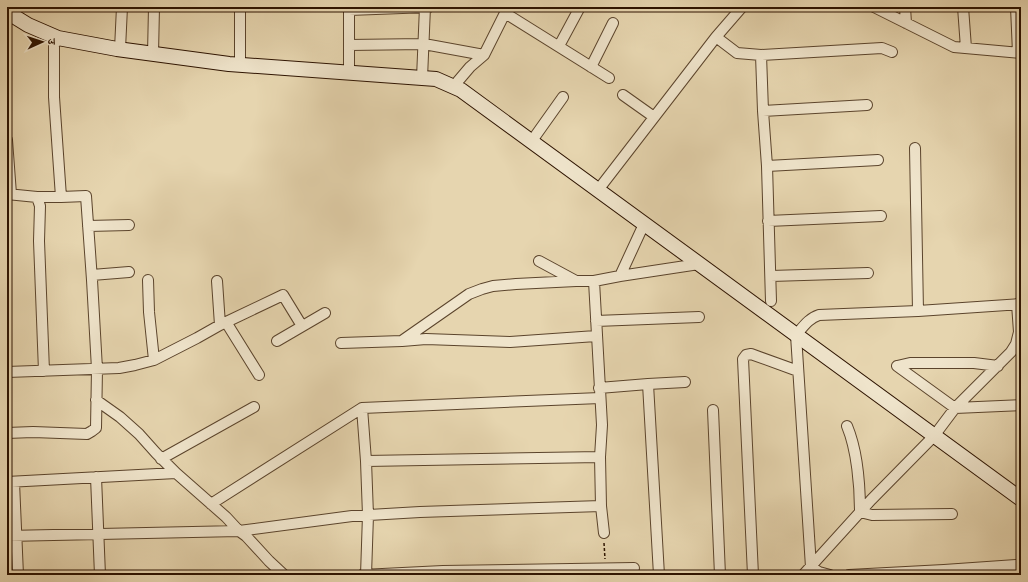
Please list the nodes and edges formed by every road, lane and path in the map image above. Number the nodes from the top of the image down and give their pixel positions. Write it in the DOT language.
graph roads {
  1 [pos="122,7"];
  2 [pos="154,7"];
  3 [pos="240,7"];
  4 [pos="425,7"];
  5 [pos="429,7"];
  6 [pos="580,7"];
  7 [pos="742,7"];
  8 [pos="874,7"];
  9 [pos="905,7"];
  10 [pos="963,7"];
  11 [pos="349,8"];
  12 [pos="506,10"];
  13 [pos="7,12"];
  14 [pos="1018,12"];
  15 [pos="613,23"];
  16 [pos="906,23"];
  17 [pos="716,37"];
  18 [pos="58,38"];
  19 [pos="349,44"];
  20 [pos="424,44"];
  21 [pos="559,46"];
  22 [pos="966,48"];
  23 [pos="120,49"];
  24 [pos="892,52"];
  25 [pos="1019,53"];
  26 [pos="153,54"];
  27 [pos="484,54"];
  28 [pos="761,55"];
  29 [pos="240,65"];
  30 [pos="591,67"];
  31 [pos="349,72"];
  32 [pos="422,78"];
  33 [pos="609,78"];
  34 [pos="453,87"];
  35 [pos="623,95"];
  36 [pos="563,97"];
  37 [pos="867,106"];
  38 [pos="763,111"];
  39 [pos="654,117"];
  40 [pos="7,140"];
  41 [pos="531,142"];
  42 [pos="915,148"];
  43 [pos="878,160"];
  44 [pos="767,166"];
  45 [pos="598,190"];
  46 [pos="9,194"];
  47 [pos="37,197"];
  48 [pos="61,197"];
  49 [pos="881,216"];
  50 [pos="768,221"];
  51 [pos="644,224"];
  52 [pos="128,225"];
  53 [pos="88,226"];
  54 [pos="539,261"];
  55 [pos="699,264"];
  56 [pos="129,272"];
  57 [pos="868,273"];
  58 [pos="92,275"];
  59 [pos="620,276"];
  60 [pos="771,276"];
  61 [pos="148,280"];
  62 [pos="217,281"];
  63 [pos="576,281"];
  64 [pos="594,281"];
  65 [pos="1019,304"];
  66 [pos="764,311"];
  67 [pos="918,311"];
  68 [pos="325,313"];
  69 [pos="699,317"];
  70 [pos="596,321"];
  71 [pos="223,324"];
  72 [pos="302,326"];
  73 [pos="796,335"];
  74 [pos="596,336"];
  75 [pos="277,341"];
  76 [pos="402,341"];
  77 [pos="341,343"];
  78 [pos="1016,352"];
  79 [pos="154,360"];
  80 [pos="998,366"];
  81 [pos="97,369"];
  82 [pos="798,370"];
  83 [pos="44,371"];
  84 [pos="7,372"];
  85 [pos="259,374"];
  86 [pos="684,382"];
  87 [pos="648,384"];
  88 [pos="600,393"];
  89 [pos="96,400"];
  90 [pos="1021,405"];
  91 [pos="254,407"];
  92 [pos="362,408"];
  93 [pos="955,408"];
  94 [pos="713,410"];
  95 [pos="847,426"];
  96 [pos="7,433"];
  97 [pos="934,436"];
  98 [pos="600,456"];
  99 [pos="161,459"];
  100 [pos="366,461"];
  101 [pos="176,473"];
  102 [pos="96,477"];
  103 [pos="11,482"];
  104 [pos="1021,499"];
  105 [pos="211,504"];
  106 [pos="601,506"];
  107 [pos="860,512"];
  108 [pos="952,514"];
  109 [pos="368,515"];
  110 [pos="239,531"];
  111 [pos="604,533"];
  112 [pos="98,534"];
  113 [pos="12,536"];
  114 [pos="1016,565"];
  115 [pos="811,567"];
  116 [pos="606,568"];
  117 [pos="634,568"];
  118 [pos="391,574"];
  119 [pos="883,574"];
  120 [pos="18,575"];
  121 [pos="100,575"];
  122 [pos="284,575"];
  123 [pos="362,575"];
  124 [pos="366,575"];
  125 [pos="659,575"];
  126 [pos="720,575"];
  127 [pos="753,575"];
  128 [pos="803,575"];
  129 [pos="830,575"];
  130 [pos="849,575"];
  1 -- 23 [label="street"];
  2 -- 26 [label="street"];
  3 -- 29 [label="street"];
  4 -- 5 [label="street"];
  4 -- 11 [label="street"];
  4 -- 20 [label="street"];
  6 -- 21 [label="street"];
  7 -- 17 [label="street"];
  8 -- 16 [label="street"];
  9 -- 16 [label="street"];
  10 -- 22 [label="street"];
  11 -- 19 [label="street"];
  12 -- 21 [label="street"];
  12 -- 27 [label="street"];
  13 -- 18 [label="street"];
  14 -- 25 [label="street"];
  15 -- 30 [label="street"];
  16 -- 22 [label="street"];
  17 -- 28 [label="street"];
  17 -- 39 [label="street"];
  18 -- 23 [label="street"];
  18 -- 48 [label="street"];
  19 -- 20 [label="street"];
  19 -- 31 [label="street"];
  20 -- 27 [label="street"];
  20 -- 32 [label="street"];
  21 -- 30 [label="street"];
  22 -- 25 [label="street"];
  23 -- 26 [label="street"];
  24 -- 28 [label="street"];
  26 -- 29 [label="street"];
  27 -- 34 [label="street"];
  28 -- 38 [label="street"];
  29 -- 31 [label="street"];
  30 -- 33 [label="street"];
  31 -- 32 [label="street"];
  32 -- 34 [label="street"];
  34 -- 41 [label="street"];
  35 -- 39 [label="street"];
  36 -- 41 [label="street"];
  37 -- 38 [label="street"];
  38 -- 44 [label="street"];
  39 -- 45 [label="street"];
  40 -- 46 [label="street"];
  41 -- 45 [label="street"];
  42 -- 67 [label="street"];
  43 -- 44 [label="street"];
  44 -- 50 [label="street"];
  45 -- 51 [label="street"];
  46 -- 47 [label="street"];
  47 -- 48 [label="street"];
  47 -- 83 [label="street"];
  48 -- 53 [label="street"];
  49 -- 50 [label="street"];
  50 -- 60 [label="street"];
  51 -- 55 [label="street"];
  51 -- 59 [label="street"];
  52 -- 53 [label="street"];
  53 -- 58 [label="street"];
  54 -- 63 [label="street"];
  55 -- 59 [label="street"];
  55 -- 66 [label="street"];
  56 -- 58 [label="street"];
  57 -- 60 [label="street"];
  58 -- 81 [label="street"];
  59 -- 64 [label="street"];
  60 -- 66 [label="street"];
  61 -- 79 [label="street"];
  62 -- 71 [label="street"];
  63 -- 64 [label="street"];
  63 -- 76 [label="street"];
  64 -- 70 [label="street"];
  65 -- 67 [label="street"];
  65 -- 78 [label="street"];
  66 -- 73 [label="street"];
  67 -- 73 [label="street"];
  68 -- 72 [label="street"];
  69 -- 70 [label="street"];
  70 -- 74 [label="street"];
  71 -- 72 [label="street"];
  71 -- 79 [label="street"];
  71 -- 85 [label="street"];
  72 -- 75 [label="street"];
  73 -- 82 [label="street"];
  73 -- 97 [label="street"];
  74 -- 76 [label="street"];
  74 -- 88 [label="street"];
  76 -- 77 [label="street"];
  78 -- 80 [label="street"];
  79 -- 81 [label="street"];
  80 -- 93 [label="street"];
  80 -- 93 [label="street"];
  81 -- 83 [label="street"];
  81 -- 89 [label="street"];
  82 -- 115 [label="street"];
  82 -- 127 [label="street"];
  83 -- 84 [label="street"];
  86 -- 87 [label="street"];
  87 -- 88 [label="street"];
  87 -- 125 [label="street"];
  88 -- 92 [label="street"];
  88 -- 98 [label="street"];
  89 -- 96 [label="street"];
  89 -- 99 [label="street"];
  90 -- 93 [label="street"];
  91 -- 99 [label="street"];
  92 -- 100 [label="street"];
  92 -- 105 [label="street"];
  93 -- 97 [label="street"];
  94 -- 126 [label="street"];
  95 -- 107 [label="street"];
  97 -- 104 [label="street"];
  97 -- 107 [label="street"];
  98 -- 100 [label="street"];
  98 -- 106 [label="street"];
  99 -- 101 [label="street"];
  100 -- 109 [label="street"];
  101 -- 102 [label="street"];
  101 -- 105 [label="street"];
  102 -- 103 [label="street"];
  102 -- 112 [label="street"];
  103 -- 113 [label="street"];
  105 -- 110 [label="street"];
  106 -- 109 [label="street"];
  106 -- 111 [label="street"];
  107 -- 108 [label="street"];
  107 -- 115 [label="street"];
  109 -- 110 [label="street"];
  109 -- 124 [label="street"];
  110 -- 112 [label="street"];
  110 -- 122 [label="street"];
  111 -- 116 [label="path"];
  112 -- 113 [label="street"];
  112 -- 121 [label="street"];
  113 -- 120 [label="street"];
  114 -- 119 [label="street"];
  115 -- 128 [label="street"];
  115 -- 129 [label="street"];
  116 -- 117 [label="street"];
  116 -- 118 [label="street"];
  118 -- 124 [label="street"];
  119 -- 130 [label="street"];
  123 -- 124 [label="street"];
}
